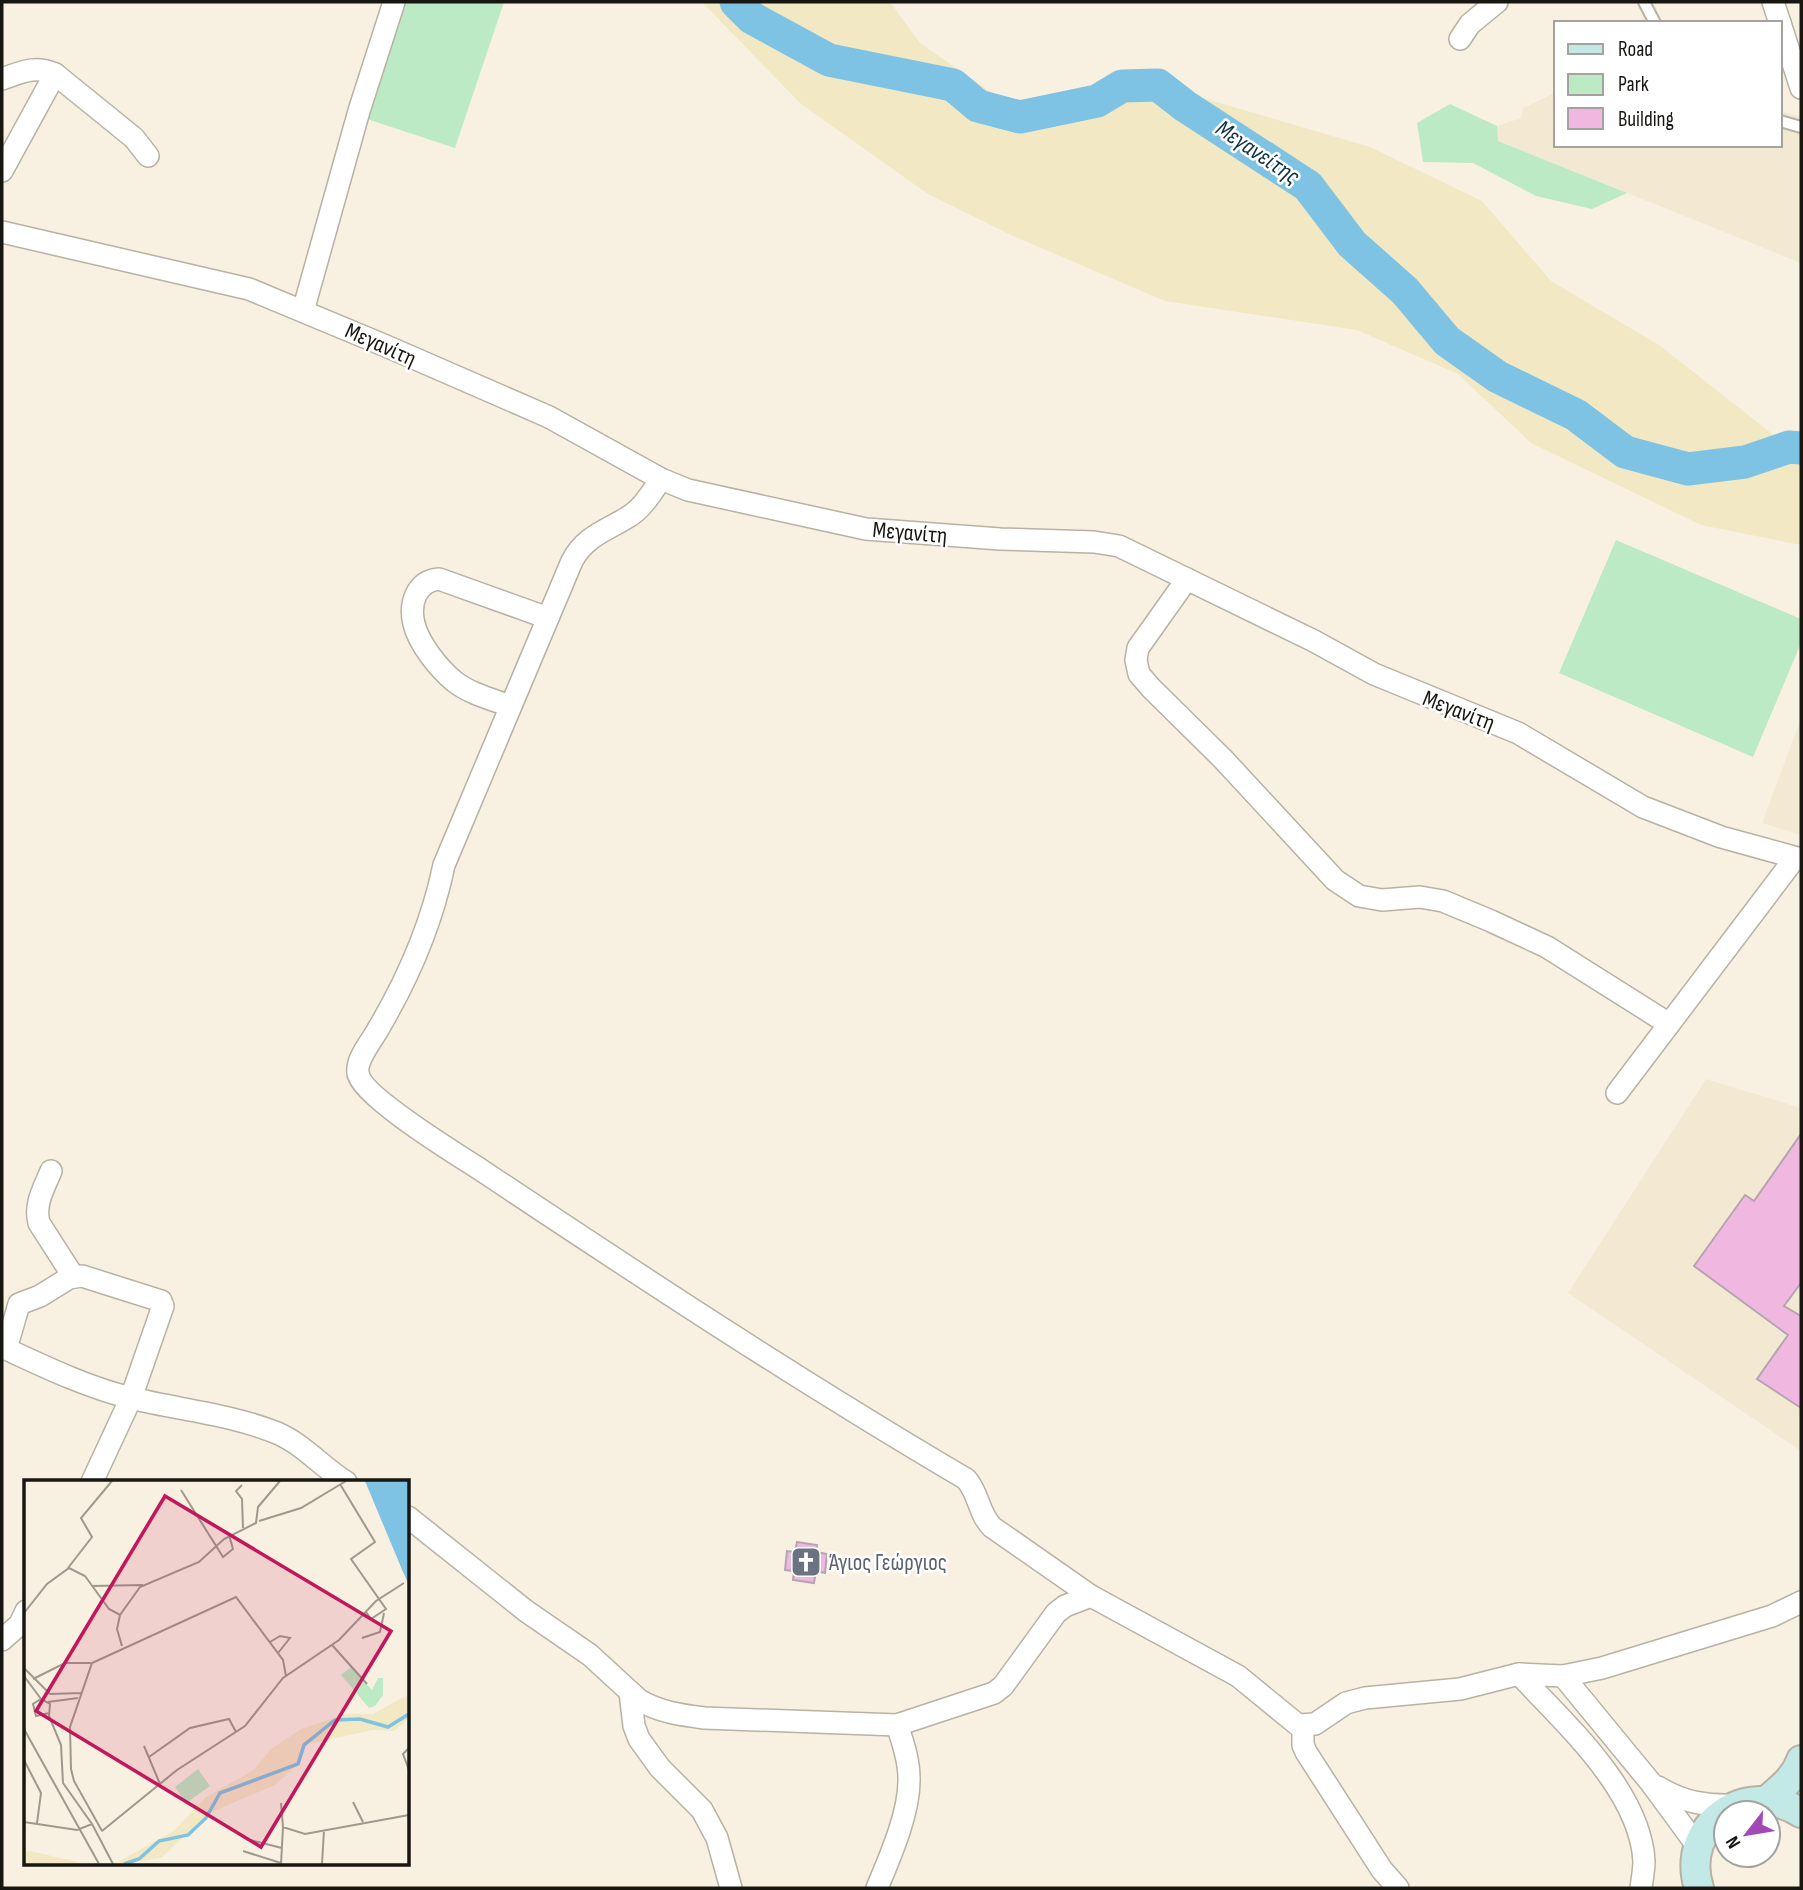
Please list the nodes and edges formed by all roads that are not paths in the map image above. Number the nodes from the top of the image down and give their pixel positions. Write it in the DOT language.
graph roads {
  1 [pos="394,2"];
  2 [pos="1497,2"];
  3 [pos="1644,2"];
  4 [pos="1773,2"];
  5 [pos="1654,21"];
  6 [pos="1779,21"];
  7 [pos="1782,29"];
  8 [pos="1460,39"];
  9 [pos="55,74"];
  10 [pos="2,79"];
  11 [pos="1801,88"];
  12 [pos="1782,122"];
  13 [pos="1801,127"];
  14 [pos="148,156"];
  15 [pos="2,172"];
  16 [pos="2,232"];
  17 [pos="303,311"];
  18 [pos="661,479"];
  19 [pos="1187,579"];
  20 [pos="548,618"];
  21 [pos="510,706"];
  22 [pos="1798,858"];
  23 [pos="1669,1024"];
  24 [pos="1618,1093"];
  25 [pos="51,1171"];
  26 [pos="73,1276"];
  27 [pos="4,1348"];
  28 [pos="131,1398"];
  29 [pos="93,1480"];
  30 [pos="343,1480"];
  31 [pos="410,1519"];
  32 [pos="1091,1596"];
  33 [pos="1801,1602"];
  34 [pos="24,1615"];
  35 [pos="2,1640"];
  36 [pos="1519,1674"];
  37 [pos="1563,1676"];
  38 [pos="631,1692"];
  39 [pos="897,1725"];
  40 [pos="1303,1726"];
  41 [pos="1801,1760"];
  42 [pos="1651,1783"];
  43 [pos="1768,1799"];
  44 [pos="1782,1804"];
  45 [pos="1712,1805"];
  46 [pos="1801,1813"];
  47 [pos="1712,1824"];
  48 [pos="1698,1847"];
  49 [pos="731,1888"];
  50 [pos="877,1888"];
  51 [pos="1398,1888"];
  52 [pos="1641,1888"];
  53 [pos="1699,1888"];
  1 -- 17 [label="street"];
  2 -- 8 [label="street"];
  3 -- 5 [label="lane"];
  4 -- 6 [label="street"];
  7 -- 11 [label="street"];
  9 -- 10 [label="street"];
  9 -- 14 [label="street"];
  9 -- 15 [label="street"];
  12 -- 13 [label="lane"];
  16 -- 17 [label="street, Μεγανίτη"];
  17 -- 18 [label="street, Μεγανίτη"];
  18 -- 19 [label="street, Μεγανίτη"];
  18 -- 20 [label="street"];
  19 -- 22 [label="street, Μεγανίτη"];
  19 -- 23 [label="street"];
  20 -- 21 [label="street"];
  20 -- 21 [label="street"];
  21 -- 32 [label="street"];
  22 -- 23 [label="street"];
  23 -- 24 [label="street"];
  25 -- 26 [label="street"];
  26 -- 27 [label="street"];
  26 -- 28 [label="street"];
  27 -- 28 [label="street"];
  28 -- 29 [label="street"];
  28 -- 30 [label="street"];
  31 -- 38 [label="street"];
  32 -- 39 [label="street"];
  32 -- 40 [label="street"];
  33 -- 37 [label="street"];
  34 -- 35 [label="street"];
  36 -- 37 [label="street"];
  36 -- 40 [label="street"];
  36 -- 52 [label="street"];
  37 -- 42 [label="street"];
  38 -- 39 [label="street"];
  38 -- 49 [label="street"];
  39 -- 50 [label="street"];
  40 -- 51 [label="street"];
  41 -- 43 [label="main road"];
  42 -- 45 [label="street"];
  42 -- 48 [label="street"];
  44 -- 46 [label="main road"];
  47 -- 48 [label="main road"];
  48 -- 53 [label="main road"];
}
